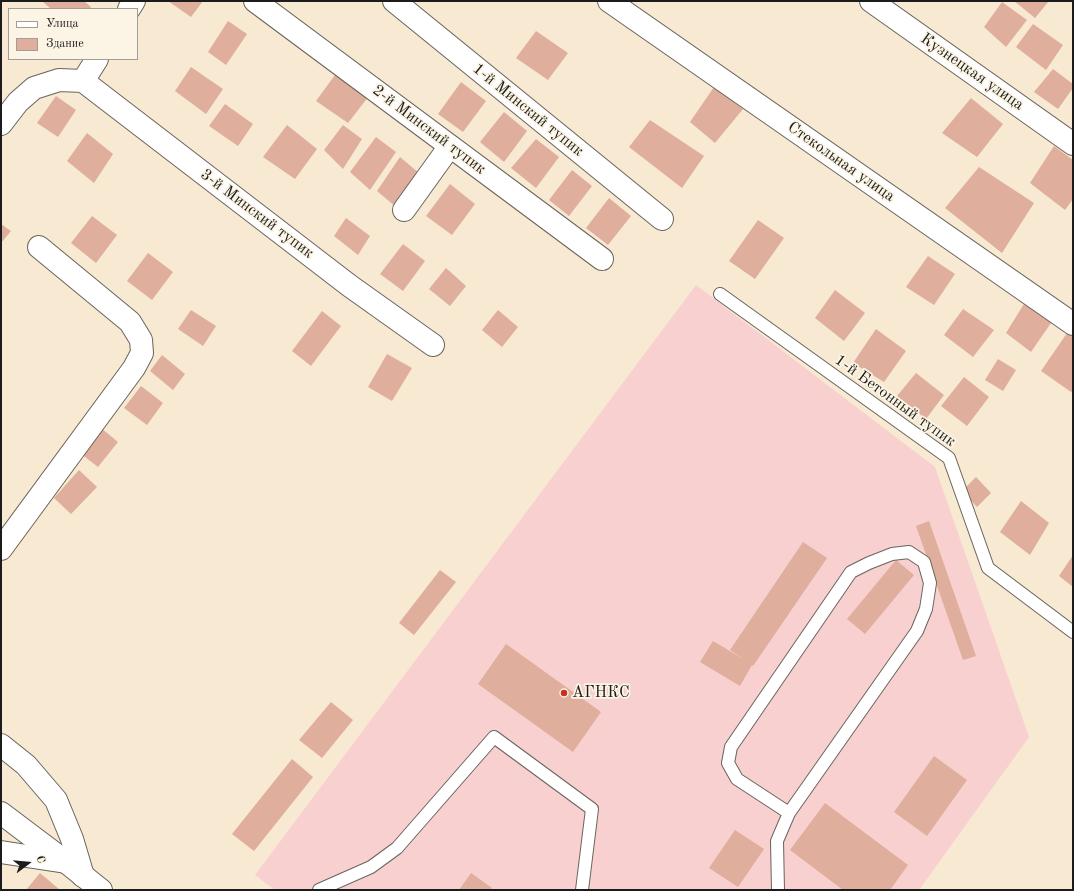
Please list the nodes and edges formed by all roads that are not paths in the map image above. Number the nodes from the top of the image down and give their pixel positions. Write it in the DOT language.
graph roads {
  1 [pos="255,1"];
  2 [pos="394,1"];
  3 [pos="609,1"];
  4 [pos="871,1"];
  5 [pos="96,60"];
  6 [pos="83,81"];
  7 [pos="1,124"];
  8 [pos="1073,144"];
  9 [pos="450,146"];
  10 [pos="404,210"];
  11 [pos="662,219"];
  12 [pos="39,247"];
  13 [pos="602,259"];
  14 [pos="720,294"];
  15 [pos="1073,324"];
  16 [pos="433,345"];
  17 [pos="1,549"];
  18 [pos="1073,632"];
  19 [pos="1,745"];
  20 [pos="1,813"];
  21 [pos="789,814"];
  22 [pos="1,852"];
  23 [pos="66,862"];
  24 [pos="95,886"];
  25 [pos="320,890"];
  26 [pos="582,890"];
  27 [pos="778,890"];
  1 -- 9 [label="street, 2-й Минский тупик"];
  2 -- 11 [label="street, 1-й Минский тупик"];
  3 -- 15 [label="street, Стекольная улица"];
  4 -- 8 [label="street, Кузнецкая улица"];
  5 -- 6 [label="street"];
  6 -- 7 [label="street"];
  6 -- 16 [label="street, 3-й Минский тупик"];
  9 -- 10 [label="street"];
  9 -- 13 [label="street, 2-й Минский тупик"];
  12 -- 17 [label="street"];
  14 -- 18 [label="lane, 1-й Бетонный тупик"];
  19 -- 24 [label="street"];
  20 -- 23 [label="street"];
  21 -- 21 [label="lane"];
  21 -- 27 [label="lane"];
  22 -- 23 [label="street"];
  23 -- 24 [label="street"];
  25 -- 26 [label="lane"];
}
